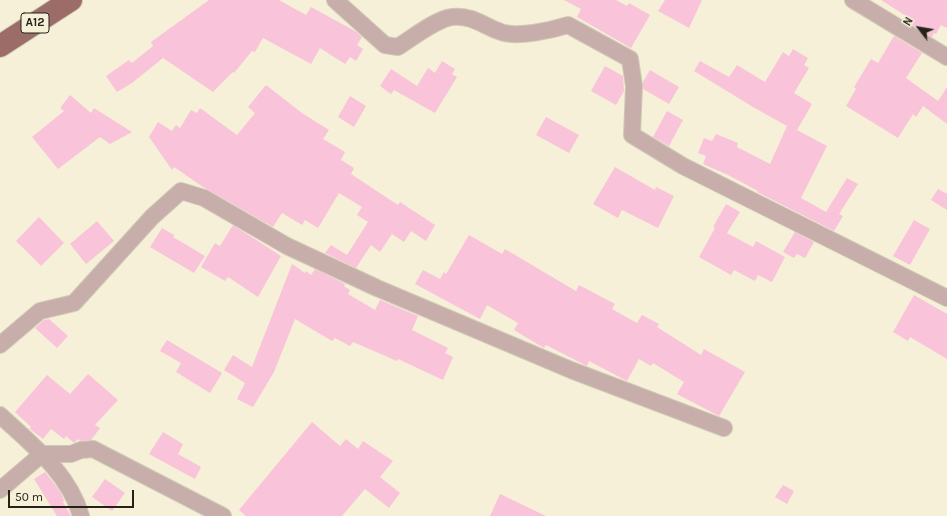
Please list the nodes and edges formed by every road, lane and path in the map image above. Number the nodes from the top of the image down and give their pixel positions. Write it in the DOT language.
graph roads {
  1 [pos="71,0"];
  2 [pos="335,0"];
  3 [pos="853,0"];
  4 [pos="0,46"];
  5 [pos="947,57"];
  6 [pos="947,298"];
  7 [pos="0,345"];
  8 [pos="0,415"];
  9 [pos="724,428"];
  10 [pos="42,454"];
  11 [pos="0,490"];
  12 [pos="82,516"];
  13 [pos="223,516"];
  1 -- 4 [label="highway, A12"];
  2 -- 6 [label="street"];
  3 -- 5 [label="street"];
  7 -- 9 [label="street"];
  8 -- 10 [label="street"];
  10 -- 11 [label="street"];
  10 -- 12 [label="street"];
  10 -- 13 [label="street"];
}
